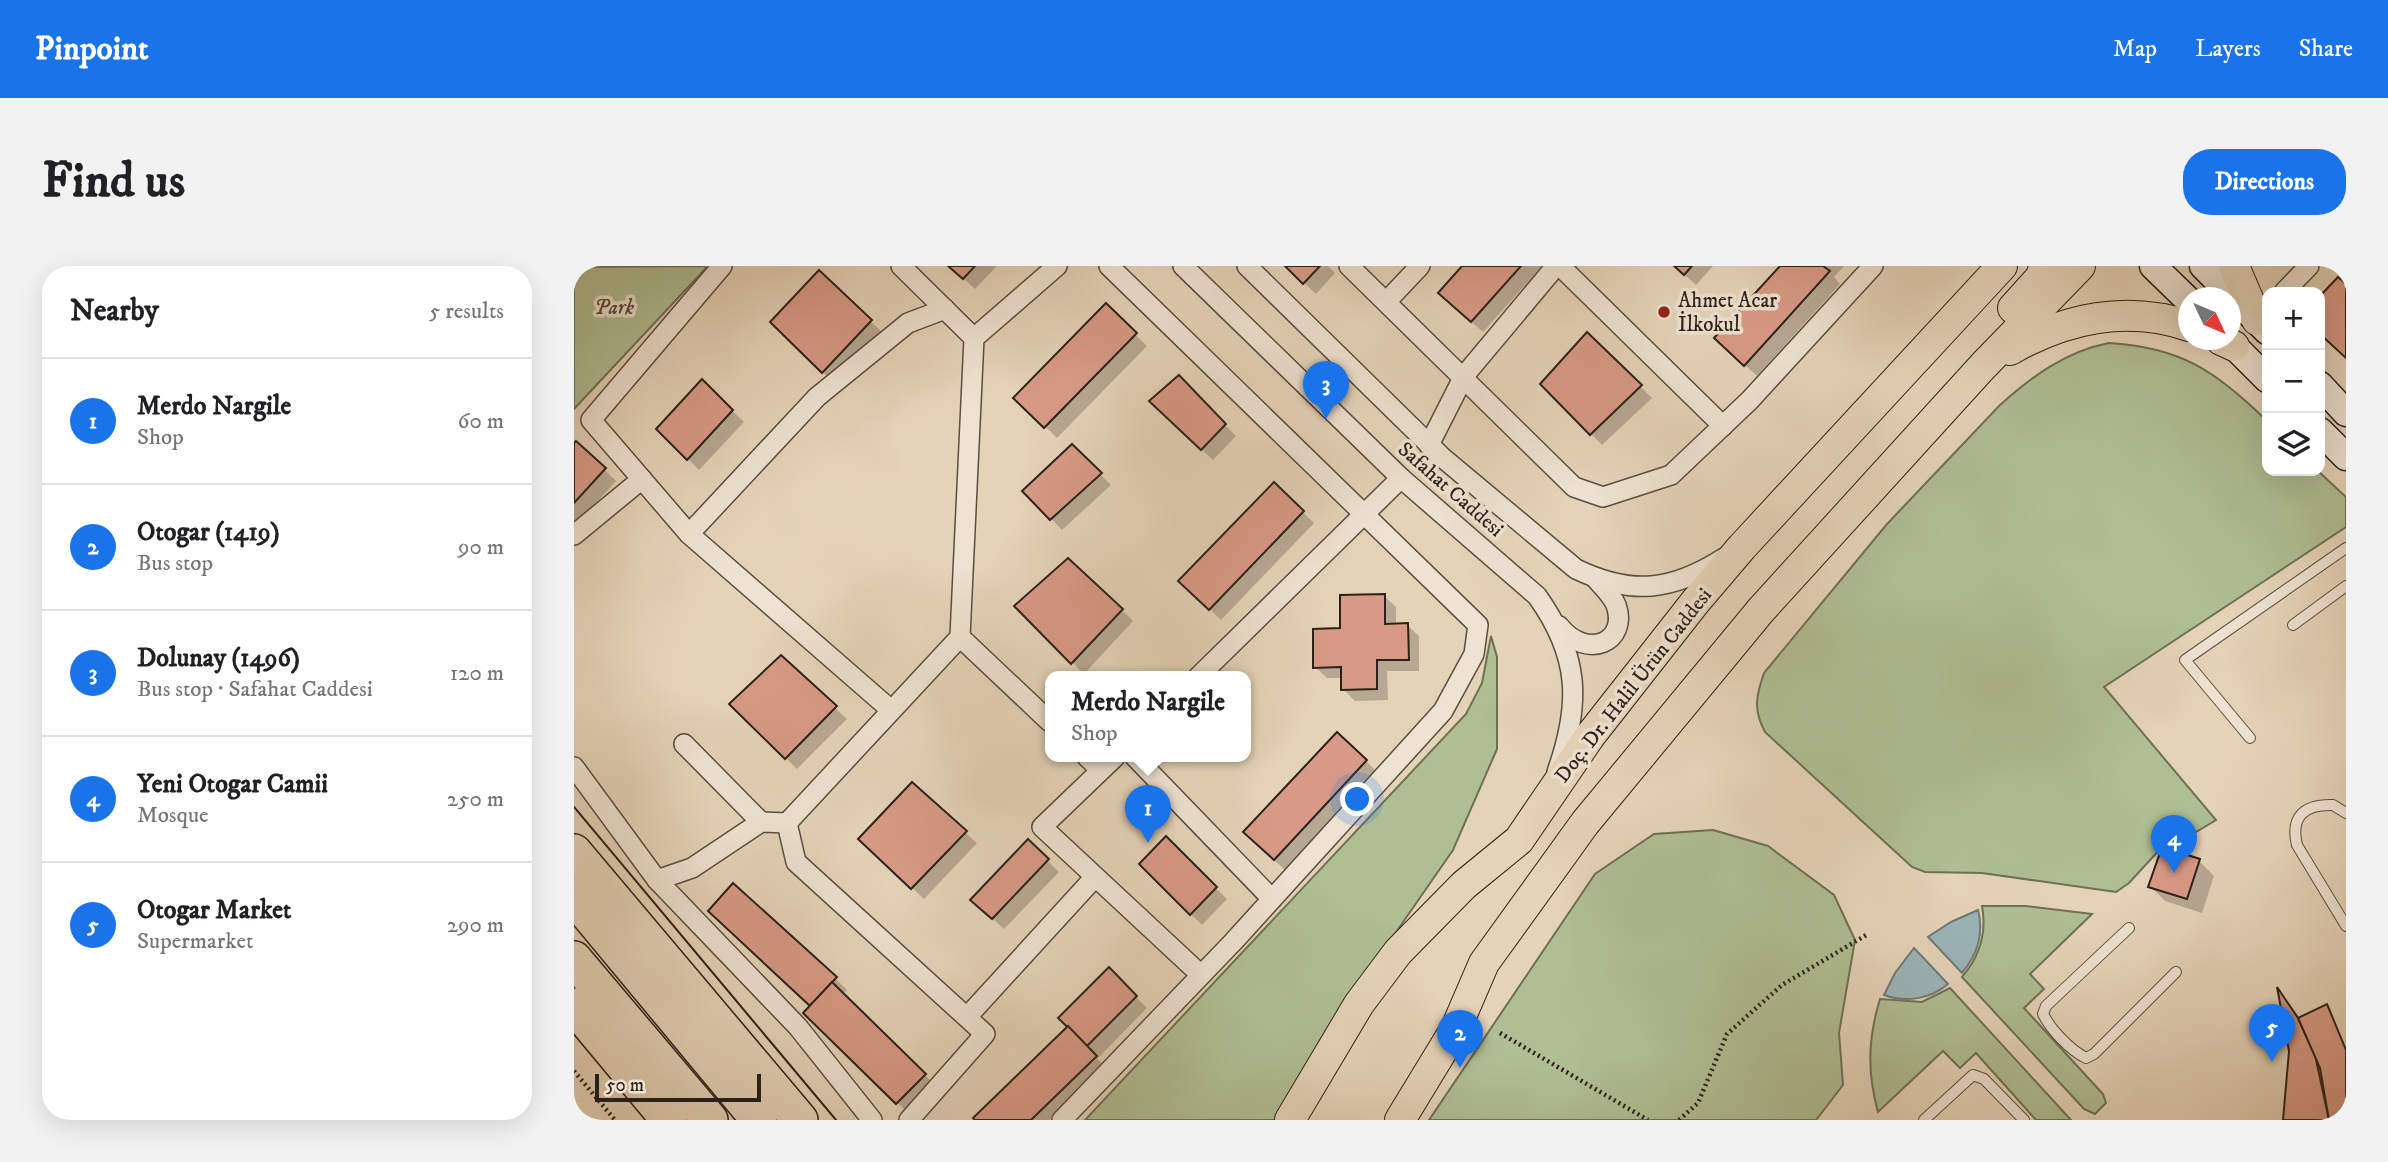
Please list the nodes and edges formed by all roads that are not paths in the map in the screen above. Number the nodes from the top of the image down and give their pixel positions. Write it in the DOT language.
graph roads {
  1 [pos="722,266"];
  2 [pos="901,266"];
  3 [pos="1057,266"];
  4 [pos="1109,266"];
  5 [pos="1183,266"];
  6 [pos="1248,266"];
  7 [pos="1349,266"];
  8 [pos="1420,266"];
  9 [pos="1558,266"];
  10 [pos="1874,266"];
  11 [pos="2002,266"];
  12 [pos="2045,266"];
  13 [pos="2080,266"];
  14 [pos="2153,266"];
  15 [pos="2203,266"];
  16 [pos="2234,266"];
  17 [pos="2309,266"];
  18 [pos="2289,287"];
  19 [pos="2178,290"];
  20 [pos="1386,302"];
  21 [pos="945,309"];
  22 [pos="2262,316"];
  23 [pos="2262,318"];
  24 [pos="2178,323"];
  25 [pos="974,338"];
  26 [pos="2236,350"];
  27 [pos="1983,366"];
  28 [pos="2262,374"];
  29 [pos="1464,376"];
  30 [pos="2325,390"];
  31 [pos="2346,413"];
  32 [pos="1723,426"];
  33 [pos="2325,436"];
  34 [pos="1429,445"];
  35 [pos="2346,457"];
  36 [pos="1401,478"];
  37 [pos="642,479"];
  38 [pos="1364,516"];
  39 [pos="689,534"];
  40 [pos="574,535"];
  41 [pos="1742,547"];
  42 [pos="2346,548"];
  43 [pos="1596,579"];
  44 [pos="2346,586"];
  45 [pos="1550,614"];
  46 [pos="2293,625"];
  47 [pos="960,637"];
  48 [pos="1204,671"];
  49 [pos="891,710"];
  50 [pos="1045,717"];
  51 [pos="2250,737"];
  52 [pos="684,744"];
  53 [pos="1101,762"];
  54 [pos="1140,762"];
  55 [pos="574,767"];
  56 [pos="1548,797"];
  57 [pos="2346,813"];
  58 [pos="761,822"];
  59 [pos="787,823"];
  60 [pos="574,852"];
  61 [pos="1095,877"];
  62 [pos="657,880"];
  63 [pos="574,897"];
  64 [pos="1272,899"];
  65 [pos="2346,926"];
  66 [pos="2129,928"];
  67 [pos="574,959"];
  68 [pos="2176,972"];
  69 [pos="1201,975"];
  70 [pos="574,1006"];
  71 [pos="967,1017"];
  72 [pos="660,1112"];
  73 [pos="2020,1119"];
  74 [pos="710,1120"];
  75 [pos="759,1120"];
  76 [pos="800,1120"];
  77 [pos="872,1120"];
  78 [pos="909,1120"];
  79 [pos="1062,1120"];
  80 [pos="1290,1120"];
  81 [pos="1400,1120"];
  82 [pos="1924,1120"];
  1 -- 37 [label="street"];
  2 -- 21 [label="street"];
  3 -- 25 [label="street"];
  4 -- 38 [label="street"];
  5 -- 36 [label="street, Safahat Caddesi"];
  6 -- 34 [label="street, Safahat Caddesi"];
  7 -- 20 [label="street"];
  8 -- 20 [label="street"];
  9 -- 29 [label="street"];
  9 -- 32 [label="street"];
  10 -- 32 [label="street"];
  11 -- 41 [label="main road, Doç. Dr. Halil Ürün Caddesi"];
  12 -- 27 [label="main road"];
  13 -- 27 [label="main road"];
  14 -- 19 [label="street"];
  15 -- 23 [label="street"];
  16 -- 22 [label="main road"];
  17 -- 18 [label="street"];
  20 -- 29 [label="street"];
  21 -- 25 [label="street"];
  21 -- 39 [label="street"];
  24 -- 27 [label="main road"];
  25 -- 47 [label="street"];
  26 -- 28 [label="street"];
  27 -- 81 [label="main road"];
  29 -- 32 [label="street"];
  29 -- 34 [label="street"];
  30 -- 31 [label="street"];
  33 -- 35 [label="street"];
  34 -- 43 [label="street, Safahat Caddesi"];
  36 -- 38 [label="street"];
  36 -- 45 [label="street, Safahat Caddesi"];
  37 -- 39 [label="street"];
  37 -- 40 [label="street"];
  38 -- 48 [label="street"];
  38 -- 64 [label="street"];
  39 -- 49 [label="street"];
  41 -- 43 [label="street, Safahat Caddesi"];
  41 -- 56 [label="main road, Doç. Dr. Halil Ürün Caddesi"];
  42 -- 51 [label="lane"];
  43 -- 45 [label="street"];
  44 -- 46 [label="lane"];
  45 -- 56 [label="street, Safahat Caddesi"];
  47 -- 49 [label="street"];
  47 -- 50 [label="street"];
  49 -- 59 [label="street"];
  52 -- 58 [label="street"];
  53 -- 61 [label="street"];
  54 -- 64 [label="street"];
  55 -- 62 [label="street"];
  56 -- 80 [label="main road, Doç. Dr. Halil Ürün Caddesi"];
  57 -- 65 [label="lane"];
  58 -- 59 [label="street"];
  58 -- 62 [label="street"];
  59 -- 71 [label="street"];
  60 -- 76 [label="highway"];
  61 -- 69 [label="street"];
  61 -- 71 [label="street"];
  62 -- 77 [label="street"];
  63 -- 75 [label="highway"];
  64 -- 69 [label="street"];
  66 -- 68 [label="lane"];
  67 -- 74 [label="highway"];
  69 -- 79 [label="street"];
  70 -- 72 [label="highway"];
  71 -- 78 [label="street"];
  73 -- 82 [label="lane"];
}
